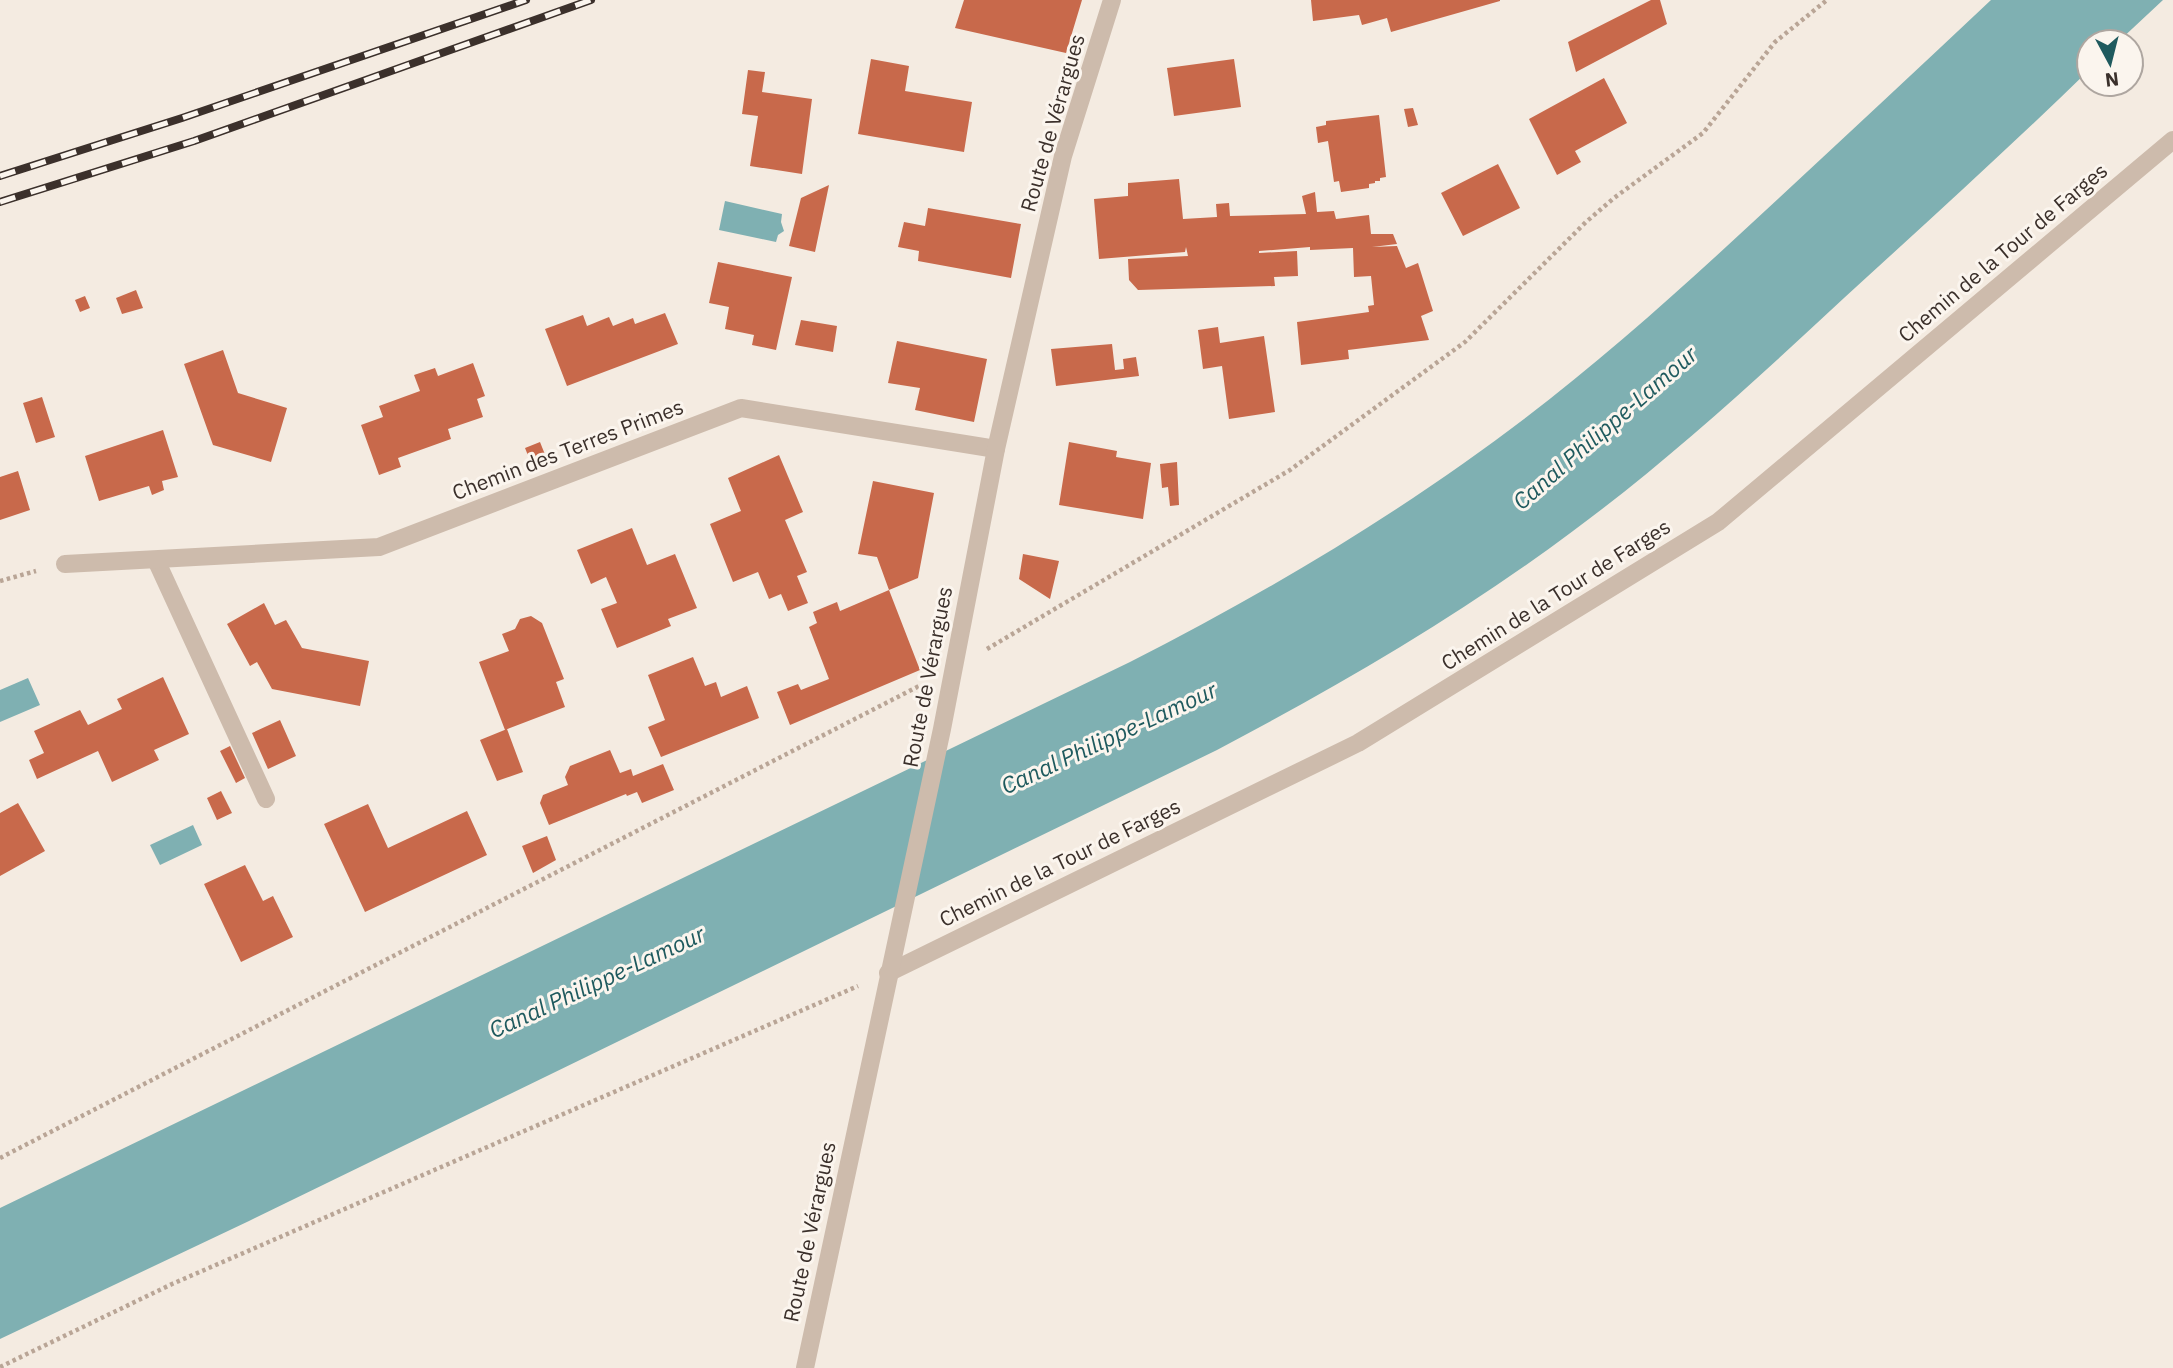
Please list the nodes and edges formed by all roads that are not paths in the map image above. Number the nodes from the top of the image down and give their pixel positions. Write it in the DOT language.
graph roads {
  1 [pos="1112,0"];
  2 [pos="2173,140"];
  3 [pos="996,449"];
  4 [pos="156,560"];
  5 [pos="65,564"];
  6 [pos="266,799"];
  7 [pos="888,973"];
  8 [pos="805,1368"];
  1 -- 3 [label="street, Route de Vérargues"];
  2 -- 7 [label="street, Chemin de la Tour de Farges"];
  3 -- 4 [label="street, Chemin des Terres Primes"];
  3 -- 7 [label="street, Route de Vérargues"];
  4 -- 5 [label="street, Chemin des Terres Primes"];
  4 -- 6 [label="street"];
  7 -- 8 [label="street, Route de Vérargues"];
}
